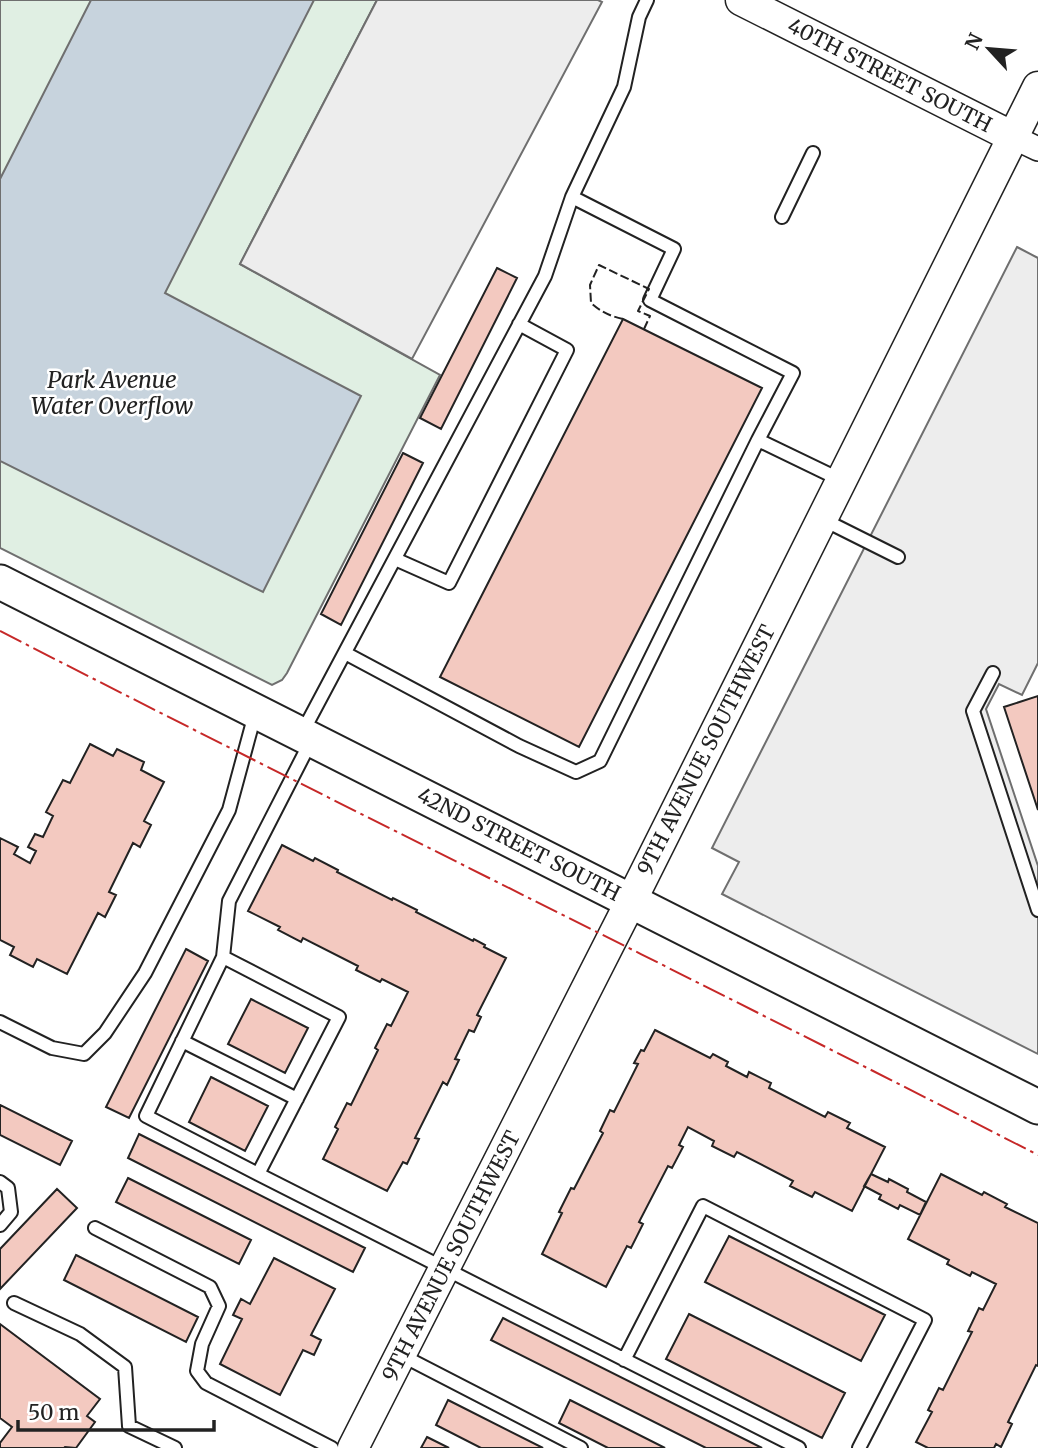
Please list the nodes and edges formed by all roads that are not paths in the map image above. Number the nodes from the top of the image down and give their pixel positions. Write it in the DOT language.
graph roads {
  1 [pos="647,0"];
  2 [pos="741,0"];
  3 [pos="1038,87"];
  4 [pos="1026,143"];
  5 [pos="813,153"];
  6 [pos="572,197"];
  7 [pos="782,217"];
  8 [pos="519,324"];
  9 [pos="758,440"];
  10 [pos="841,481"];
  11 [pos="822,519"];
  12 [pos="898,557"];
  13 [pos="395,559"];
  14 [pos="0,582"];
  15 [pos="345,653"];
  16 [pos="993,673"];
  17 [pos="256,711"];
  18 [pos="307,736"];
  19 [pos="631,901"];
  20 [pos="1038,910"];
  21 [pos="223,957"];
  22 [pos="0,1022"];
  23 [pos="182,1041"];
  24 [pos="297,1099"];
  25 [pos="1038,1107"];
  26 [pos="258,1174"];
  27 [pos="0,1182"];
  28 [pos="0,1225"];
  29 [pos="95,1228"];
  30 [pos="444,1268"];
  31 [pos="13,1303"];
  32 [pos="400,1355"];
  33 [pos="624,1360"];
  34 [pos="175,1448"];
  35 [pos="332,1448"];
  36 [pos="353,1448"];
  37 [pos="580,1448"];
  38 [pos="799,1448"];
  39 [pos="859,1448"];
  1 -- 6 [label="lane"];
  2 -- 4 [label="street, 40TH STREET SOUTH"];
  3 -- 4 [label="street, 9TH AVENUE SOUTHWEST"];
  4 -- 10 [label="street, 9TH AVENUE SOUTHWEST"];
  5 -- 7 [label="lane"];
  6 -- 8 [label="lane"];
  6 -- 9 [label="lane"];
  8 -- 13 [label="lane"];
  8 -- 13 [label="lane"];
  9 -- 10 [label="lane"];
  9 -- 15 [label="lane"];
  10 -- 11 [label="street, 9TH AVENUE SOUTHWEST"];
  11 -- 12 [label="lane"];
  11 -- 19 [label="street, 9TH AVENUE SOUTHWEST"];
  13 -- 15 [label="lane"];
  14 -- 17 [label="main road, 42ND STREET SOUTH"];
  15 -- 18 [label="lane"];
  16 -- 20 [label="lane"];
  17 -- 18 [label="main road, 42ND STREET SOUTH"];
  17 -- 22 [label="lane"];
  18 -- 19 [label="main road, 42ND STREET SOUTH"];
  18 -- 21 [label="lane"];
  19 -- 25 [label="main road, 42ND STREET SOUTH"];
  19 -- 30 [label="street, 9TH AVENUE SOUTHWEST"];
  21 -- 23 [label="lane"];
  21 -- 24 [label="lane"];
  23 -- 24 [label="lane"];
  23 -- 26 [label="lane"];
  24 -- 26 [label="lane"];
  26 -- 30 [label="lane"];
  27 -- 28 [label="lane"];
  29 -- 35 [label="lane"];
  30 -- 32 [label="street, 9TH AVENUE SOUTHWEST"];
  30 -- 33 [label="lane"];
  31 -- 34 [label="lane"];
  32 -- 36 [label="street, 9TH AVENUE SOUTHWEST"];
  32 -- 37 [label="lane"];
  33 -- 38 [label="lane"];
  33 -- 39 [label="lane"];
}
